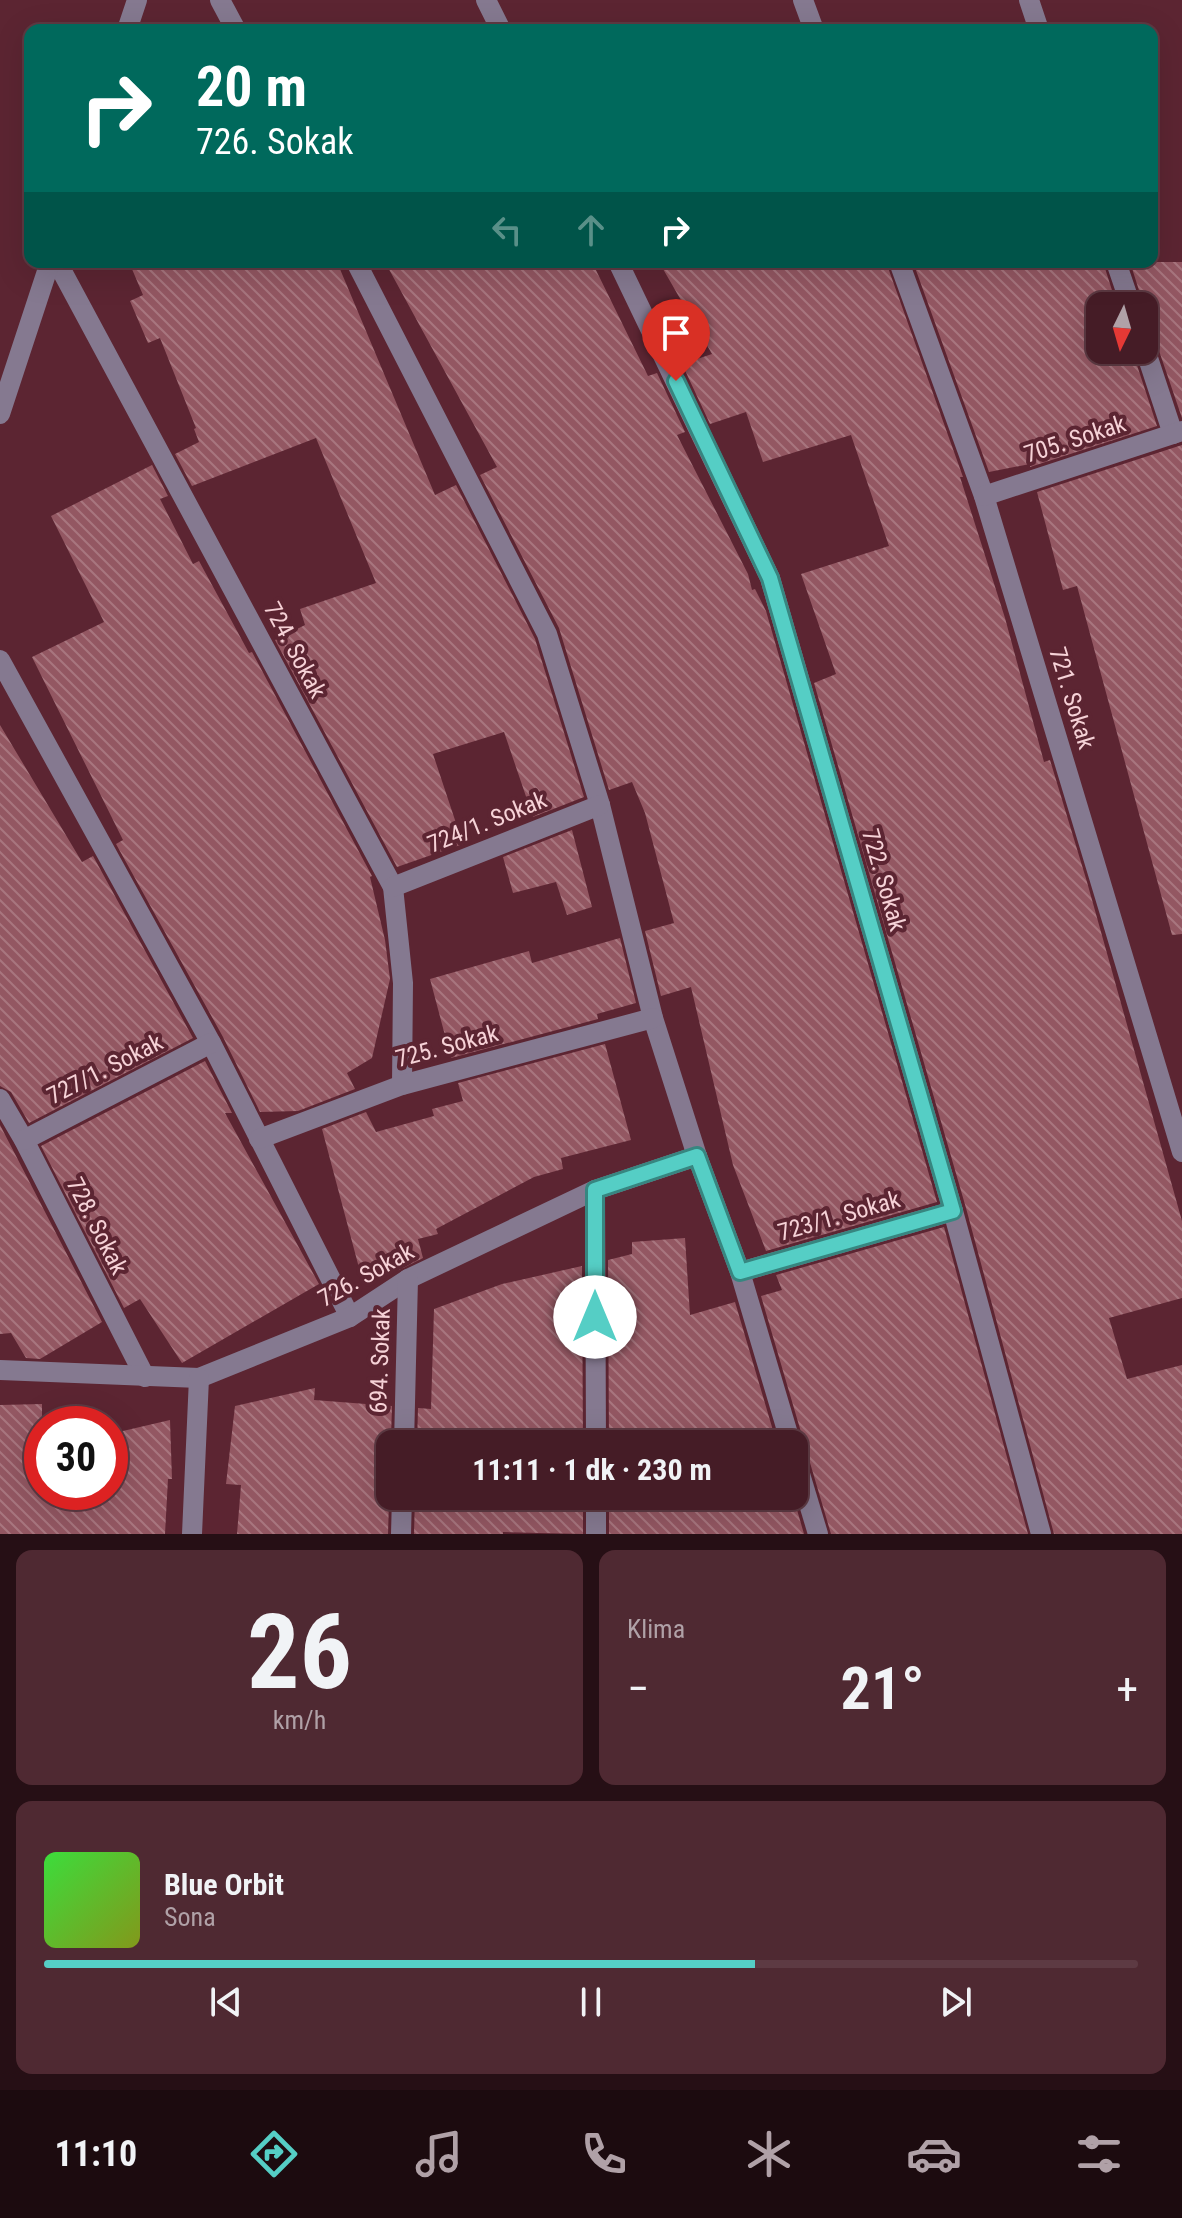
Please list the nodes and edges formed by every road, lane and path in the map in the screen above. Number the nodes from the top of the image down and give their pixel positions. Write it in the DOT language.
graph roads {
  1 [pos="137,0"];
  2 [pos="220,0"];
  3 [pos="486,0"];
  4 [pos="803,0"];
  5 [pos="1029,0"];
  6 [pos="129,24"];
  7 [pos="233,24"];
  8 [pos="498,24"];
  9 [pos="812,24"];
  10 [pos="1037,24"];
  11 [pos="48,268"];
  12 [pos="60,268"];
  13 [pos="359,268"];
  14 [pos="621,268"];
  15 [pos="901,268"];
  16 [pos="1118,268"];
  17 [pos="1126,292"];
  18 [pos="1151,364"];
  19 [pos="0,414"];
  20 [pos="1178,432"];
  21 [pos="984,496"];
  22 [pos="0,660"];
  23 [pos="600,805"];
  24 [pos="393,887"];
  25 [pos="653,1018"];
  26 [pos="211,1043"];
  27 [pos="402,1085"];
  28 [pos="0,1099"];
  29 [pos="259,1139"];
  30 [pos="24,1140"];
  31 [pos="1182,1152"];
  32 [pos="697,1156"];
  33 [pos="595,1190"];
  34 [pos="953,1211"];
  35 [pos="740,1272"];
  36 [pos="408,1279"];
  37 [pos="350,1317"];
  38 [pos="0,1370"];
  39 [pos="145,1377"];
  40 [pos="199,1378"];
  41 [pos="404,1430"];
  42 [pos="596,1430"];
  43 [pos="787,1430"];
  44 [pos="808,1501"];
  45 [pos="402,1510"];
  46 [pos="596,1510"];
  47 [pos="192,1534"];
  48 [pos="401,1534"];
  49 [pos="596,1534"];
  50 [pos="818,1534"];
  51 [pos="1041,1534"];
  1 -- 6 [label="street"];
  2 -- 7 [label="street"];
  3 -- 8 [label="street"];
  4 -- 9 [label="street"];
  5 -- 10 [label="street"];
  11 -- 19 [label="street"];
  12 -- 24 [label="street, 724. Sokak"];
  13 -- 23 [label="street"];
  14 -- 34 [label="street, 722. Sokak"];
  15 -- 21 [label="street, 721. Sokak"];
  16 -- 17 [label="street"];
  18 -- 20 [label="street"];
  20 -- 21 [label="street, 705. Sokak"];
  21 -- 31 [label="street, 721. Sokak"];
  22 -- 26 [label="street"];
  23 -- 24 [label="street, 724/1. Sokak"];
  23 -- 25 [label="street"];
  24 -- 27 [label="street, 724. Sokak"];
  25 -- 27 [label="street, 725. Sokak"];
  25 -- 32 [label="street"];
  26 -- 29 [label="street"];
  26 -- 30 [label="street, 727/1. Sokak"];
  27 -- 29 [label="street, 725. Sokak"];
  28 -- 30 [label="street, 728. Sokak"];
  29 -- 37 [label="street"];
  30 -- 39 [label="street, 728. Sokak"];
  32 -- 33 [label="street, 726. Sokak"];
  32 -- 35 [label="street"];
  33 -- 36 [label="street, 726. Sokak"];
  33 -- 42 [label="street"];
  34 -- 35 [label="street, 723/1. Sokak"];
  34 -- 51 [label="street, 722. Sokak"];
  35 -- 43 [label="street"];
  36 -- 37 [label="street, 726. Sokak"];
  36 -- 41 [label="street, 694. Sokak"];
  37 -- 40 [label="street, 726. Sokak"];
  38 -- 39 [label="street, 726. Sokak"];
  39 -- 40 [label="street, 726. Sokak"];
  40 -- 47 [label="street"];
  44 -- 50 [label="street"];
  45 -- 48 [label="street"];
  46 -- 49 [label="street"];
}
